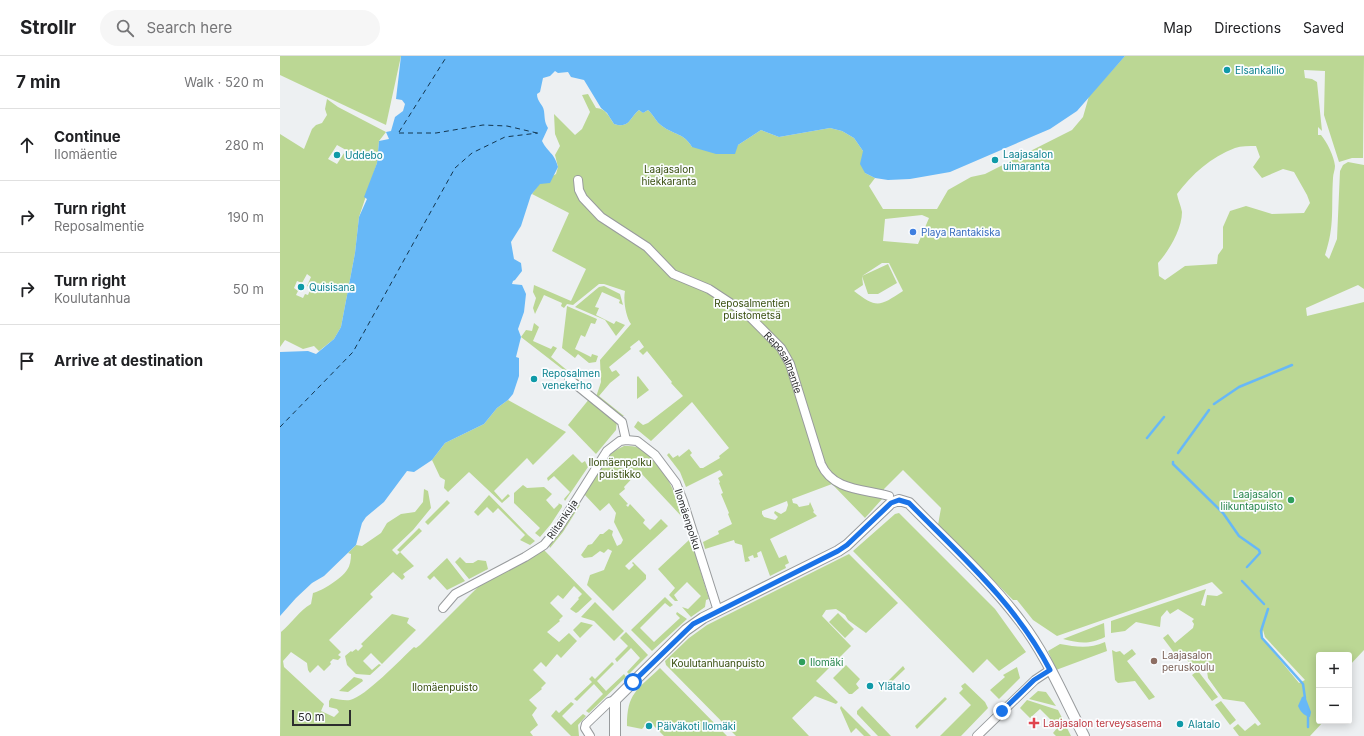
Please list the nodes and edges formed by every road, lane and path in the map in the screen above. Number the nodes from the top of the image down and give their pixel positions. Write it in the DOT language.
graph roads {
  1 [pos="578,180"];
  2 [pos="569,379"];
  3 [pos="626,440"];
  4 [pos="891,499"];
  5 [pos="442,608"];
  6 [pos="718,611"];
  7 [pos="1050,670"];
  8 [pos="615,700"];
  9 [pos="590,736"];
  10 [pos="615,736"];
  11 [pos="977,736"];
  12 [pos="1084,736"];
  1 -- 4 [label="street, Reposalmentie"];
  2 -- 3 [label="street"];
  3 -- 5 [label="street, Riitankuja"];
  3 -- 6 [label="street, Ilomäenpolku"];
  4 -- 6 [label="street"];
  4 -- 7 [label="street, Reposalmentie"];
  6 -- 8 [label="street"];
  7 -- 11 [label="street"];
  7 -- 12 [label="street, Reposalmentie"];
  8 -- 9 [label="street"];
  8 -- 10 [label="street"];
}
